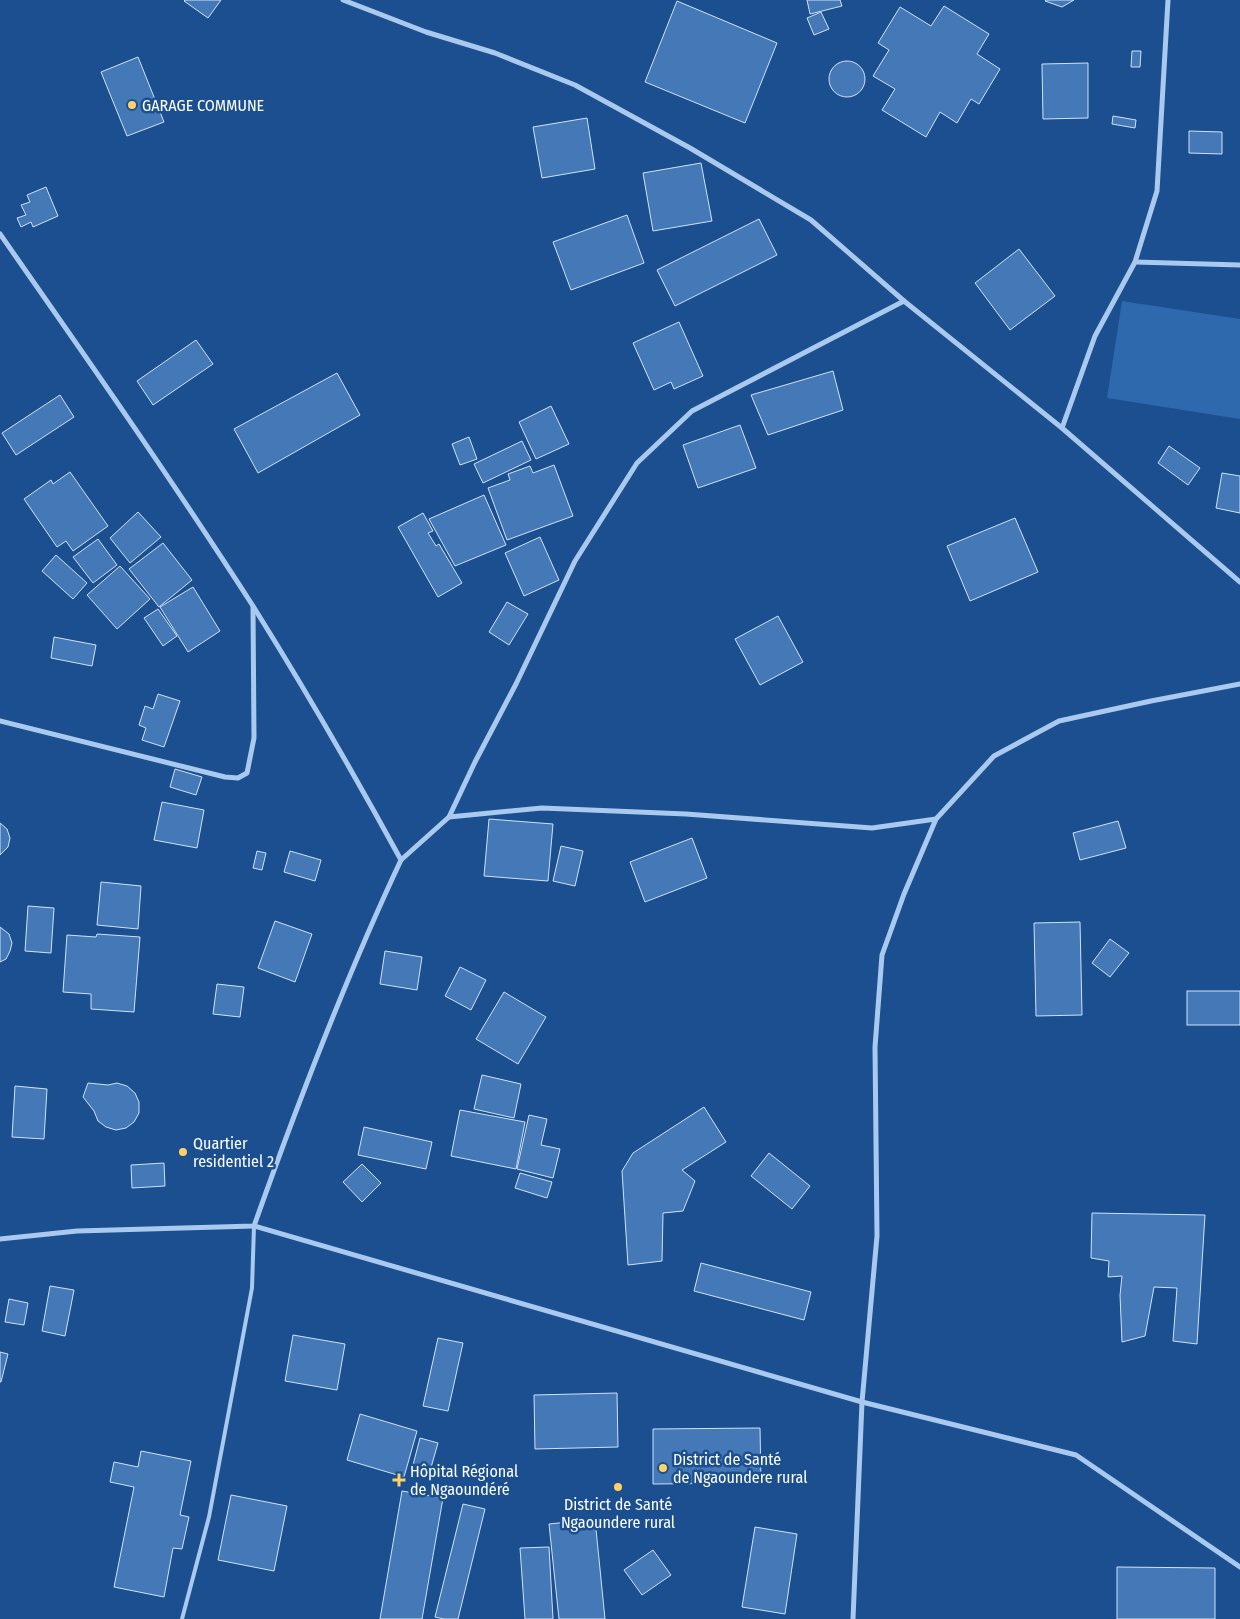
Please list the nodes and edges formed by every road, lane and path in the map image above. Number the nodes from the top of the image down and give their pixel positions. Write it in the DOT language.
graph roads {
  1 [pos="342,0"];
  2 [pos="1168,0"];
  3 [pos="0,234"];
  4 [pos="1135,262"];
  5 [pos="1240,265"];
  6 [pos="904,301"];
  7 [pos="1062,428"];
  8 [pos="1240,582"];
  9 [pos="253,606"];
  10 [pos="1240,684"];
  11 [pos="0,721"];
  12 [pos="449,817"];
  13 [pos="936,819"];
  14 [pos="401,860"];
  15 [pos="254,1226"];
  16 [pos="0,1239"];
  17 [pos="862,1402"];
  18 [pos="1240,1567"];
  19 [pos="182,1619"];
  20 [pos="853,1619"];
  1 -- 6 [label="street"];
  2 -- 4 [label="street"];
  3 -- 9 [label="street"];
  4 -- 5 [label="street"];
  4 -- 7 [label="street"];
  6 -- 7 [label="street"];
  6 -- 12 [label="street"];
  7 -- 8 [label="street"];
  9 -- 11 [label="street"];
  9 -- 14 [label="street"];
  10 -- 13 [label="street"];
  12 -- 13 [label="street"];
  12 -- 14 [label="street"];
  13 -- 17 [label="street"];
  14 -- 15 [label="street"];
  15 -- 16 [label="street"];
  15 -- 17 [label="street"];
  15 -- 19 [label="lane"];
  17 -- 18 [label="street"];
  17 -- 20 [label="street"];
}
